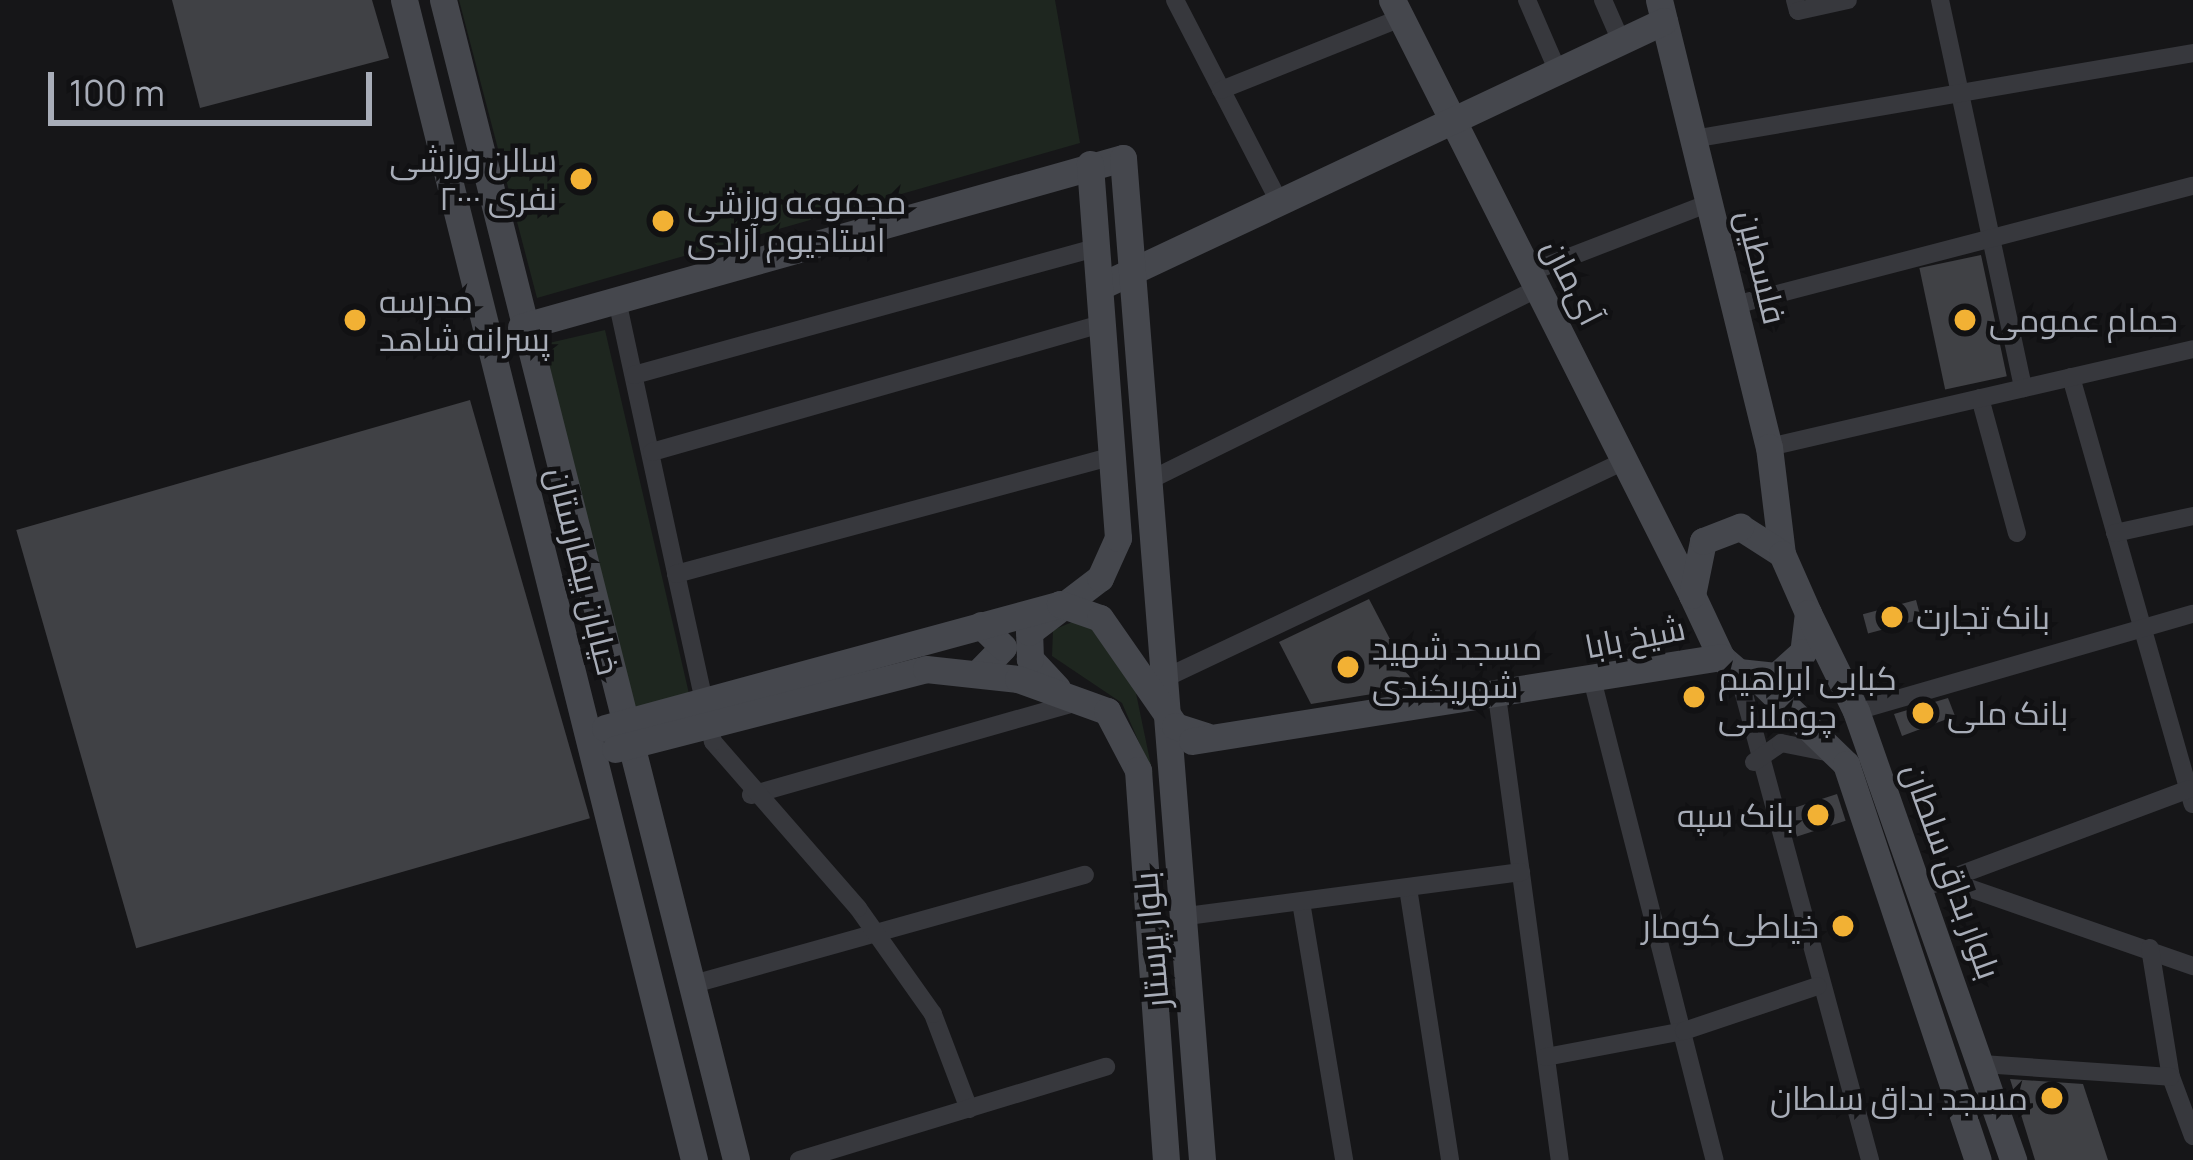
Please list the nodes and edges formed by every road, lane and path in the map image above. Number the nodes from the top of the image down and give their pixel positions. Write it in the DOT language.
graph roads {
  1 [pos="404,0"];
  2 [pos="443,0"];
  3 [pos="1175,0"];
  4 [pos="1527,0"];
  5 [pos="1603,0"];
  6 [pos="1795,0"];
  7 [pos="1848,0"];
  8 [pos="1940,0"];
  9 [pos="1397,9"];
  10 [pos="1662,11"];
  11 [pos="1620,39"];
  12 [pos="2193,53"];
  13 [pos="1556,67"];
  14 [pos="1221,90"];
  15 [pos="1961,98"];
  16 [pos="468,107"];
  17 [pos="433,116"];
  18 [pos="1449,116"];
  19 [pos="1693,139"];
  20 [pos="1090,164"];
  21 [pos="2193,186"];
  22 [pos="1280,203"];
  23 [pos="1709,203"];
  24 [pos="1990,231"];
  25 [pos="1100,247"];
  26 [pos="1132,280"];
  27 [pos="1533,281"];
  28 [pos="1102,285"];
  29 [pos="617,300"];
  30 [pos="1735,305"];
  31 [pos="1105,322"];
  32 [pos="520,327"];
  33 [pos="2193,349"];
  34 [pos="634,375"];
  35 [pos="2071,377"];
  36 [pos="2024,388"];
  37 [pos="1980,398"];
  38 [pos="1769,447"];
  39 [pos="652,452"];
  40 [pos="1114,456"];
  41 [pos="1622,462"];
  42 [pos="1148,481"];
  43 [pos="2193,516"];
  44 [pos="2017,533"];
  45 [pos="2116,533"];
  46 [pos="1783,554"];
  47 [pos="676,574"];
  48 [pos="1692,596"];
  49 [pos="1060,604"];
  50 [pos="1808,614"];
  51 [pos="2193,614"];
  52 [pos="981,625"];
  53 [pos="2142,625"];
  54 [pos="1739,669"];
  55 [pos="980,671"];
  56 [pos="1163,679"];
  57 [pos="1593,683"];
  58 [pos="1073,695"];
  59 [pos="1498,696"];
  60 [pos="1856,711"];
  61 [pos="705,712"];
  62 [pos="1166,715"];
  63 [pos="625,734"];
  64 [pos="1205,736"];
  65 [pos="591,743"];
  66 [pos="1754,762"];
  67 [pos="1846,764"];
  68 [pos="2188,766"];
  69 [pos="1172,776"];
  70 [pos="751,795"];
  71 [pos="2191,796"];
  72 [pos="1521,872"];
  73 [pos="1085,875"];
  74 [pos="1934,884"];
  75 [pos="1408,888"];
  76 [pos="1301,902"];
  77 [pos="1187,916"];
  78 [pos="877,936"];
  79 [pos="2150,948"];
  80 [pos="2193,966"];
  81 [pos="690,985"];
  82 [pos="1818,986"];
  83 [pos="1684,1031"];
  84 [pos="1546,1057"];
  85 [pos="1982,1064"];
  86 [pos="1106,1067"];
  87 [pos="2171,1077"];
  88 [pos="969,1109"];
  89 [pos="2193,1136"];
  90 [pos="694,1160"];
  91 [pos="736,1160"];
  92 [pos="799,1160"];
  93 [pos="1166,1160"];
  94 [pos="1202,1160"];
  95 [pos="1344,1160"];
  96 [pos="1450,1160"];
  97 [pos="1561,1160"];
  98 [pos="1714,1160"];
  99 [pos="1870,1160"];
  100 [pos="1978,1160"];
  101 [pos="2013,1160"];
  1 -- 17 [label="street, خیابان بیمارستان"];
  2 -- 16 [label="street"];
  3 -- 14 [label="street"];
  4 -- 13 [label="street"];
  5 -- 11 [label="street"];
  6 -- 7 [label="street"];
  8 -- 15 [label="street"];
  9 -- 14 [label="street"];
  9 -- 18 [label="street, آی‌مان"];
  10 -- 11 [label="street"];
  10 -- 19 [label="street, فلسطین"];
  11 -- 13 [label="street"];
  12 -- 15 [label="street"];
  13 -- 18 [label="street"];
  14 -- 22 [label="street"];
  15 -- 19 [label="street"];
  15 -- 24 [label="street"];
  16 -- 17 [label="street"];
  16 -- 32 [label="street"];
  17 -- 65 [label="street, خیابان بیمارستان"];
  18 -- 22 [label="street"];
  18 -- 27 [label="street, آی‌مان"];
  19 -- 23 [label="street, فلسطین"];
  20 -- 25 [label="street"];
  20 -- 26 [label="street, بلوار پرستار"];
  20 -- 29 [label="street"];
  21 -- 24 [label="street"];
  22 -- 26 [label="street"];
  23 -- 27 [label="street"];
  23 -- 30 [label="street, فلسطین"];
  24 -- 30 [label="street"];
  24 -- 36 [label="street"];
  25 -- 28 [label="street"];
  25 -- 34 [label="street"];
  26 -- 28 [label="street"];
  26 -- 42 [label="street, بلوار پرستار"];
  27 -- 41 [label="street, آی‌مان"];
  27 -- 42 [label="street"];
  28 -- 31 [label="street"];
  29 -- 32 [label="street"];
  29 -- 34 [label="street"];
  30 -- 38 [label="street, فلسطین"];
  31 -- 39 [label="street"];
  31 -- 40 [label="street"];
  32 -- 63 [label="street"];
  33 -- 35 [label="street"];
  34 -- 39 [label="street"];
  35 -- 36 [label="street"];
  35 -- 45 [label="street"];
  36 -- 37 [label="street"];
  37 -- 38 [label="street"];
  37 -- 44 [label="street"];
  38 -- 46 [label="street, فلسطین"];
  39 -- 47 [label="street"];
  40 -- 47 [label="street"];
  40 -- 49 [label="street"];
  41 -- 48 [label="street, آی‌مان"];
  41 -- 56 [label="street"];
  42 -- 56 [label="street, بلوار پرستار"];
  43 -- 45 [label="street"];
  45 -- 53 [label="street"];
  46 -- 48 [label="street"];
  46 -- 50 [label="street"];
  47 -- 61 [label="street"];
  48 -- 54 [label="street"];
  49 -- 52 [label="street"];
  49 -- 58 [label="street"];
  49 -- 62 [label="street"];
  50 -- 54 [label="street"];
  50 -- 60 [label="street, بلوار بداق سلطان"];
  51 -- 53 [label="street"];
  52 -- 55 [label="street"];
  52 -- 61 [label="street"];
  53 -- 60 [label="street"];
  53 -- 68 [label="street"];
  54 -- 57 [label="street, شیخ بابا"];
  54 -- 66 [label="street"];
  54 -- 67 [label="street"];
  55 -- 58 [label="street"];
  55 -- 61 [label="street"];
  56 -- 62 [label="street, بلوار پرستار"];
  57 -- 59 [label="street, شیخ بابا"];
  57 -- 83 [label="street"];
  58 -- 70 [label="street"];
  58 -- 93 [label="street"];
  59 -- 64 [label="street, شیخ بابا"];
  59 -- 72 [label="street"];
  60 -- 74 [label="street, بلوار بداق سلطان"];
  61 -- 63 [label="street"];
  61 -- 70 [label="street"];
  62 -- 64 [label="street"];
  62 -- 69 [label="street, بلوار پرستار"];
  63 -- 65 [label="street"];
  63 -- 81 [label="street"];
  64 -- 69 [label="street"];
  65 -- 90 [label="street, خیابان بیمارستان"];
  66 -- 67 [label="street"];
  66 -- 82 [label="street"];
  67 -- 100 [label="street"];
  68 -- 71 [label="street"];
  69 -- 77 [label="street, بلوار پرستار"];
  70 -- 78 [label="street"];
  71 -- 74 [label="street"];
  72 -- 75 [label="street"];
  72 -- 84 [label="street"];
  73 -- 78 [label="street"];
  74 -- 79 [label="street"];
  74 -- 85 [label="street, بلوار بداق سلطان"];
  75 -- 76 [label="street"];
  75 -- 96 [label="street"];
  76 -- 77 [label="street"];
  76 -- 95 [label="street"];
  77 -- 94 [label="street, بلوار پرستار"];
  78 -- 81 [label="street"];
  78 -- 88 [label="street"];
  79 -- 80 [label="street"];
  79 -- 87 [label="street"];
  81 -- 91 [label="street"];
  82 -- 83 [label="street"];
  82 -- 99 [label="street"];
  83 -- 84 [label="street"];
  83 -- 98 [label="street"];
  84 -- 97 [label="street"];
  85 -- 87 [label="street"];
  85 -- 101 [label="street, بلوار بداق سلطان"];
  86 -- 88 [label="street"];
  87 -- 89 [label="street"];
  88 -- 92 [label="street"];
}
